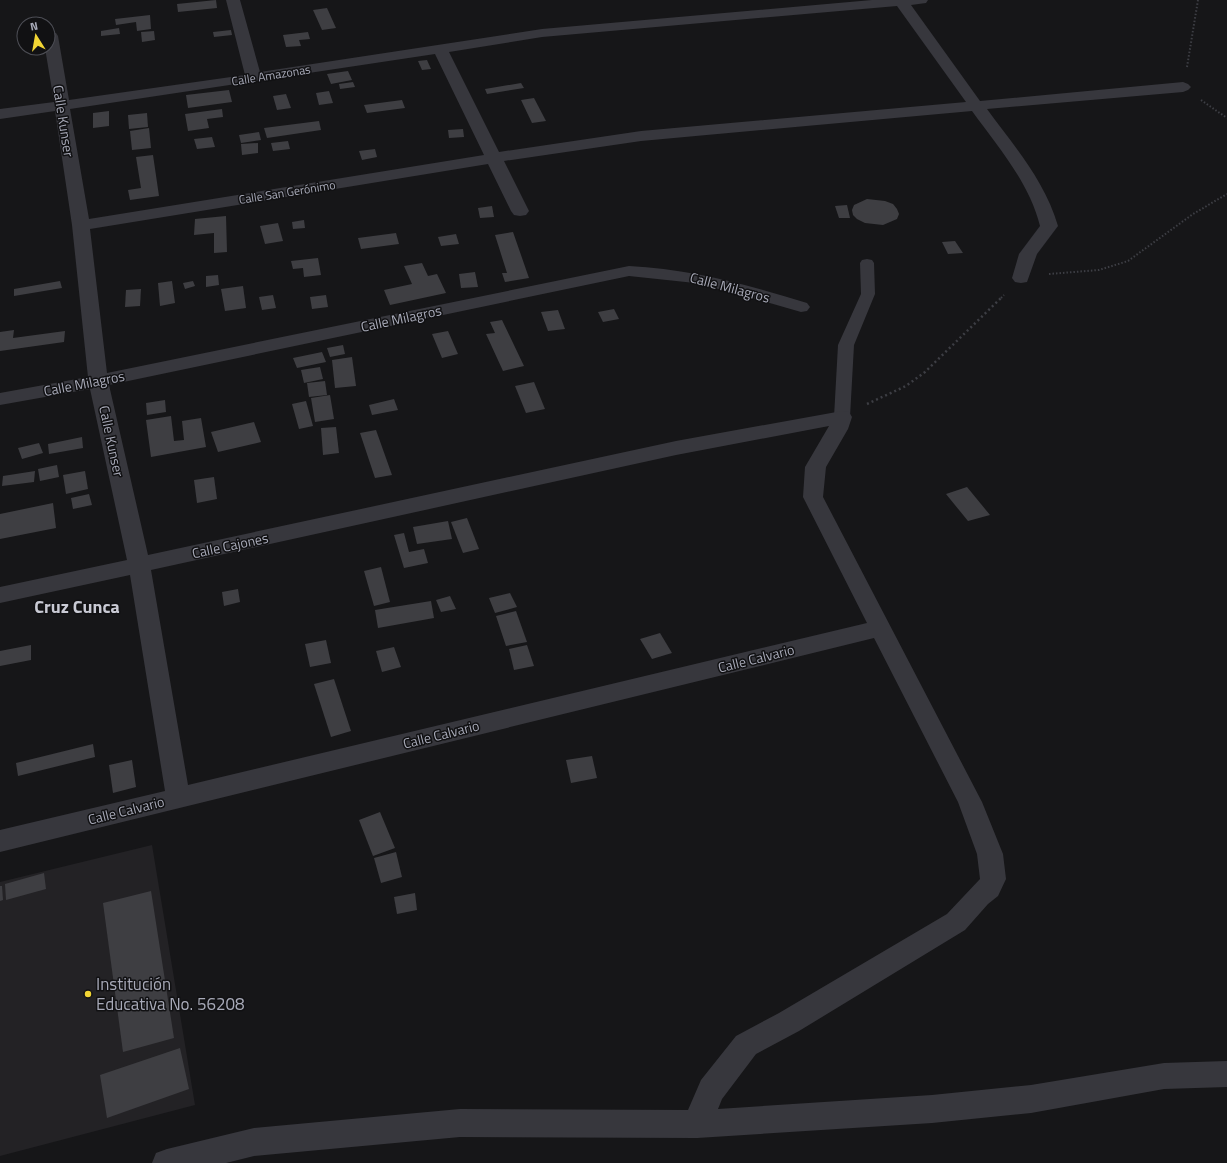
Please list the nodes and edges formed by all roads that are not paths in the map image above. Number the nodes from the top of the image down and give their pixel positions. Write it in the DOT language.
graph roads {
  1 [pos="233,0"];
  2 [pos="921,0"];
  3 [pos="901,1"];
  4 [pos="440,49"];
  5 [pos="54,56"];
  6 [pos="254,78"];
  7 [pos="1183,87"];
  8 [pos="61,105"];
  9 [pos="975,105"];
  10 [pos="0,114"];
  11 [pos="494,158"];
  12 [pos="520,211"];
  13 [pos="81,225"];
  14 [pos="867,263"];
  15 [pos="1021,278"];
  16 [pos="801,307"];
  17 [pos="98,381"];
  18 [pos="0,399"];
  19 [pos="842,416"];
  20 [pos="139,565"];
  21 [pos="0,595"];
  22 [pos="882,628"];
  23 [pos="178,797"];
  24 [pos="0,841"];
  25 [pos="1227,1074"];
  26 [pos="697,1124"];
  27 [pos="167,1163"];
  1 -- 6 [label="street"];
  2 -- 3 [label="street, Calle Amazonas"];
  3 -- 4 [label="street, Calle Amazonas"];
  3 -- 9 [label="street"];
  4 -- 6 [label="street, Calle Amazonas"];
  4 -- 11 [label="street"];
  5 -- 8 [label="street, Calle Kunser"];
  6 -- 8 [label="street, Calle Amazonas"];
  7 -- 9 [label="street, Calle San Gerónimo"];
  8 -- 10 [label="street, Calle Amazonas"];
  8 -- 13 [label="street, Calle Kunser"];
  9 -- 11 [label="street, Calle San Gerónimo"];
  9 -- 15 [label="street"];
  11 -- 12 [label="street"];
  11 -- 13 [label="street, Calle San Gerónimo"];
  13 -- 17 [label="street, Calle Kunser"];
  14 -- 19 [label="lane"];
  16 -- 17 [label="street, Calle Milagros"];
  17 -- 18 [label="street, Calle Milagros"];
  17 -- 20 [label="street, Calle Kunser"];
  19 -- 20 [label="street, Calle Cajones"];
  19 -- 22 [label="street"];
  20 -- 21 [label="street, Calle Cajones"];
  20 -- 23 [label="street, Calle Kunser"];
  22 -- 23 [label="street, Calle Calvario"];
  22 -- 26 [label="street"];
  23 -- 24 [label="street, Calle Calvario"];
  25 -- 26 [label="street"];
  26 -- 27 [label="street"];
}
